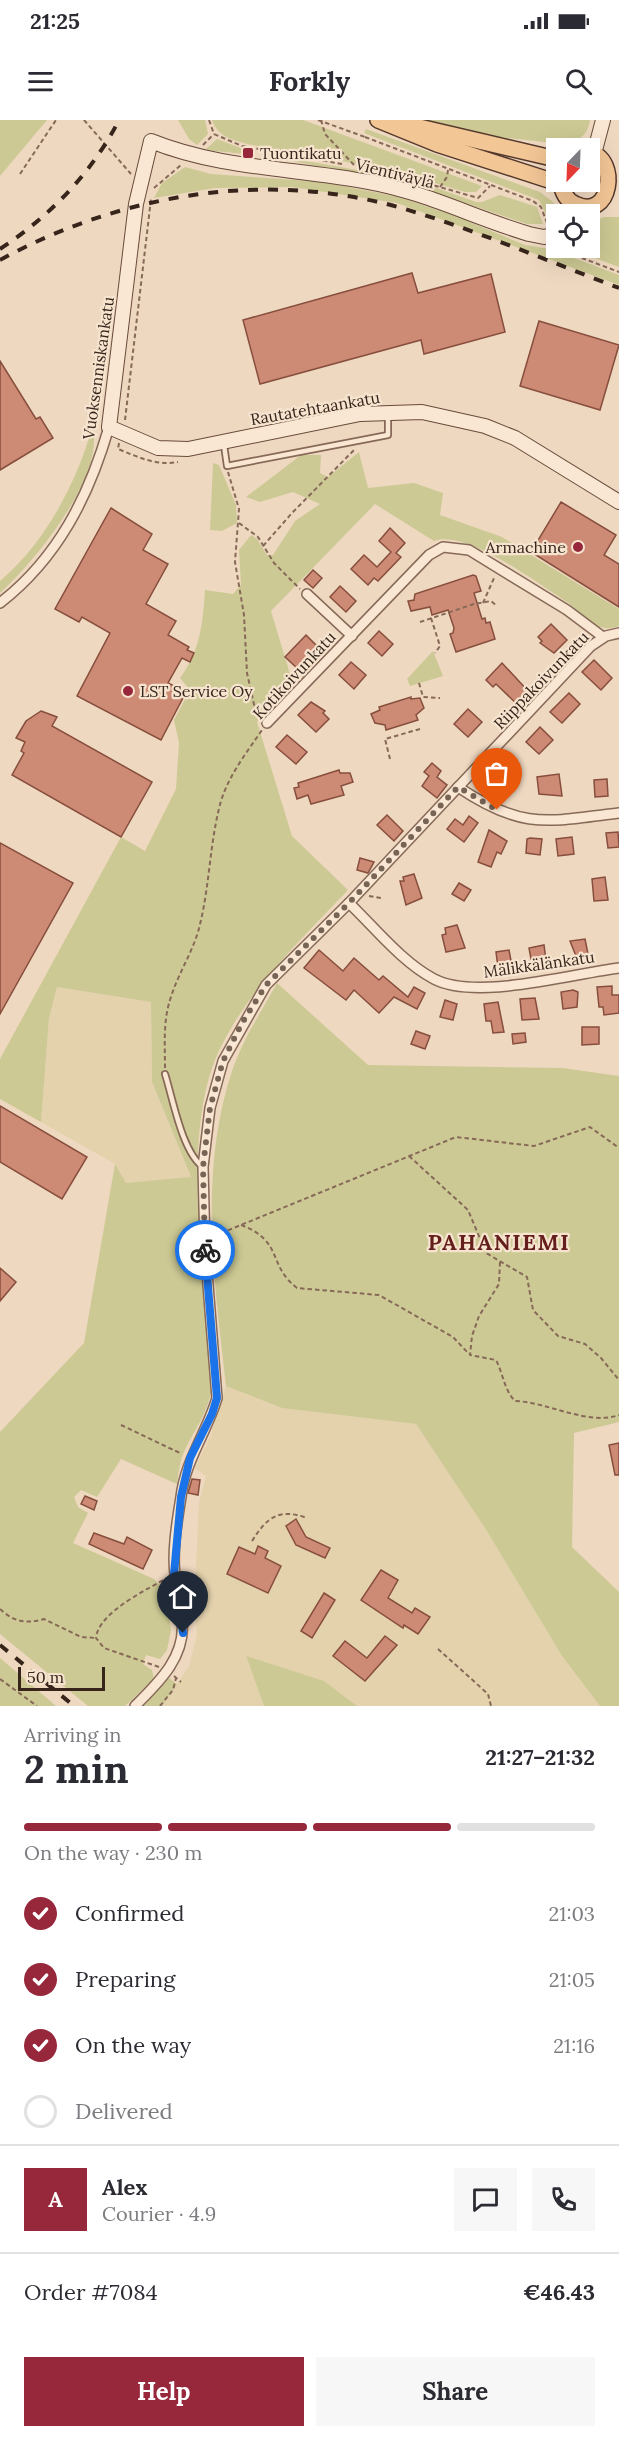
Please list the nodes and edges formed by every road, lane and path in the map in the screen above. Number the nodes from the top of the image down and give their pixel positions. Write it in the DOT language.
graph roads {
  1 [pos="56,120"];
  2 [pos="84,120"];
  3 [pos="209,120"];
  4 [pos="319,120"];
  5 [pos="378,120"];
  6 [pos="387,120"];
  7 [pos="603,120"];
  8 [pos="597,138"];
  9 [pos="151,141"];
  10 [pos="190,156"];
  11 [pos="546,157"];
  12 [pos="600,158"];
  13 [pos="356,166"];
  14 [pos="448,170"];
  15 [pos="20,174"];
  16 [pos="617,177"];
  17 [pos="546,178"];
  18 [pos="140,186"];
  19 [pos="440,187"];
  20 [pos="612,203"];
  21 [pos="546,219"];
  22 [pos="546,235"];
  23 [pos="582,258"];
  24 [pos="619,272"];
  25 [pos="388,411"];
  26 [pos="126,415"];
  27 [pos="109,427"];
  28 [pos="358,440"];
  29 [pos="224,442"];
  30 [pos="227,466"];
  31 [pos="619,502"];
  32 [pos="239,523"];
  33 [pos="263,546"];
  34 [pos="500,568"];
  35 [pos="307,594"];
  36 [pos="0,603"];
  37 [pos="483,603"];
  38 [pos="497,606"];
  39 [pos="431,618"];
  40 [pos="420,622"];
  41 [pos="619,633"];
  42 [pos="352,636"];
  43 [pos="603,638"];
  44 [pos="435,653"];
  45 [pos="419,683"];
  46 [pos="440,698"];
  47 [pos="267,723"];
  48 [pos="420,729"];
  49 [pos="390,759"];
  50 [pos="458,787"];
  51 [pos="619,813"];
  52 [pos="365,895"];
  53 [pos="381,898"];
  54 [pos="349,903"];
  55 [pos="619,968"];
  56 [pos="165,1074"];
  57 [pos="619,1148"];
  58 [pos="409,1156"];
  59 [pos="203,1167"];
  60 [pos="242,1225"];
  61 [pos="205,1240"];
  62 [pos="500,1261"];
  63 [pos="470,1355"];
  64 [pos="619,1380"];
  65 [pos="619,1415"];
  66 [pos="121,1425"];
  67 [pos="190,1458"];
  68 [pos="307,1518"];
  69 [pos="252,1541"];
  70 [pos="174,1574"];
  71 [pos="0,1609"];
  72 [pos="96,1638"];
  73 [pos="438,1649"];
  74 [pos="167,1672"];
  75 [pos="176,1678"];
  76 [pos="0,1679"];
  77 [pos="181,1682"];
  78 [pos="38,1706"];
  79 [pos="135,1706"];
  80 [pos="160,1706"];
  81 [pos="491,1706"];
  1 -- 15 [label="path"];
  2 -- 18 [label="path"];
  3 -- 10 [label="path"];
  4 -- 13 [label="path"];
  4 -- 14 [label="path, bridge"];
  5 -- 17 [label="main road"];
  6 -- 11 [label="main road"];
  7 -- 8 [label="street"];
  9 -- 10 [label="street, Vientiväylä"];
  9 -- 18 [label="street, Vuoksenniskankatu"];
  10 -- 22 [label="street, Vientiväylä"];
  10 -- 26 [label="path"];
  12 -- 16 [label="main road"];
  14 -- 19 [label="path"];
  14 -- 21 [label="path"];
  16 -- 20 [label="main road"];
  18 -- 27 [label="street, Vuoksenniskankatu"];
  23 -- 24 [label="path"];
  25 -- 28 [label="lane"];
  25 -- 29 [label="street, Rautatehtaankatu"];
  25 -- 31 [label="street, Rautatehtaankatu"];
  27 -- 29 [label="street, Rautatehtaankatu"];
  27 -- 36 [label="street, Vuoksenniskankatu"];
  28 -- 30 [label="lane"];
  28 -- 33 [label="path"];
  29 -- 30 [label="lane"];
  30 -- 32 [label="path"];
  32 -- 33 [label="path"];
  32 -- 47 [label="path"];
  33 -- 35 [label="path"];
  34 -- 37 [label="path"];
  34 -- 42 [label="street, Kotikoivunkatu"];
  34 -- 43 [label="street, Kotikoivunkatu"];
  35 -- 42 [label="street"];
  37 -- 38 [label="path"];
  37 -- 39 [label="path"];
  39 -- 40 [label="path"];
  39 -- 44 [label="path"];
  41 -- 43 [label="street, Riippakoivunkatu"];
  42 -- 47 [label="street, Kotikoivunkatu"];
  43 -- 50 [label="street, Riippakoivunkatu"];
  45 -- 46 [label="path"];
  47 -- 56 [label="path, Kotikoivunkatu"];
  48 -- 49 [label="path"];
  50 -- 51 [label="street"];
  50 -- 54 [label="street, Riippakoivunkatu"];
  52 -- 53 [label="path"];
  54 -- 55 [label="street, Mälikkälänkatu"];
  54 -- 59 [label="street, Riippakoivunkatu"];
  56 -- 59 [label="lane"];
  57 -- 58 [label="path"];
  58 -- 60 [label="path"];
  58 -- 62 [label="path"];
  59 -- 61 [label="street, Riippakoivunkatu"];
  60 -- 61 [label="path"];
  60 -- 63 [label="path"];
  61 -- 67 [label="street, Riippakoivunkatu"];
  62 -- 63 [label="path"];
  62 -- 64 [label="path"];
  63 -- 65 [label="path"];
  66 -- 67 [label="path"];
  67 -- 70 [label="street, Riippakoivunkatu"];
  68 -- 69 [label="path"];
  70 -- 72 [label="path"];
  70 -- 74 [label="street, Riippakoivunkatu"];
  71 -- 72 [label="path"];
  72 -- 74 [label="path"];
  73 -- 81 [label="path"];
  74 -- 75 [label="path"];
  74 -- 79 [label="street, Riippakoivunkatu"];
  75 -- 77 [label="path"];
  75 -- 80 [label="path"];
  76 -- 78 [label="path"];
}
